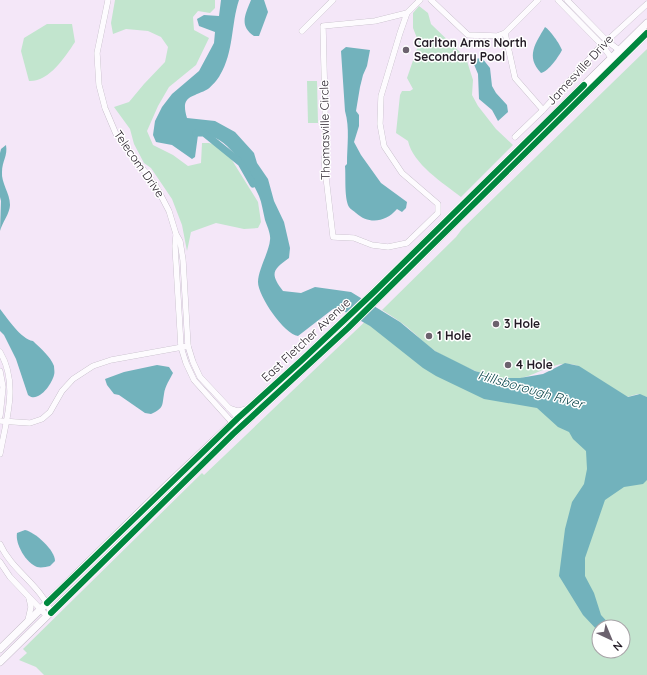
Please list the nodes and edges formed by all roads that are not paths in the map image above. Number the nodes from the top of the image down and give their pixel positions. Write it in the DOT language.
graph roads {
  1 [pos="108,0"];
  2 [pos="333,0"];
  3 [pos="420,0"];
  4 [pos="431,0"];
  5 [pos="538,0"];
  6 [pos="558,0"];
  7 [pos="567,0"];
  8 [pos="647,4"];
  9 [pos="407,13"];
  10 [pos="647,23"];
  11 [pos="302,31"];
  12 [pos="505,33"];
  13 [pos="647,33"];
  14 [pos="604,43"];
  15 [pos="619,50"];
  16 [pos="616,60"];
  17 [pos="543,110"];
  18 [pos="515,138"];
  19 [pos="176,234"];
  20 [pos="345,325"];
  21 [pos="188,346"];
  22 [pos="181,347"];
  23 [pos="0,352"];
  24 [pos="0,371"];
  25 [pos="228,408"];
  26 [pos="247,409"];
  27 [pos="0,416"];
  28 [pos="235,420"];
  29 [pos="3,421"];
  30 [pos="241,427"];
  31 [pos="0,454"];
  32 [pos="0,544"];
  33 [pos="0,562"];
  34 [pos="28,596"];
  35 [pos="48,603"];
  36 [pos="42,609"];
  37 [pos="49,614"];
  38 [pos="28,622"];
  39 [pos="0,649"];
  40 [pos="0,662"];
  1 -- 19 [label="street, Telecom Drive"];
  2 -- 11 [label="street"];
  3 -- 9 [label="street, Thomasville Circle"];
  4 -- 12 [label="street"];
  5 -- 12 [label="street"];
  6 -- 14 [label="street"];
  7 -- 14 [label="street"];
  8 -- 14 [label="street, Jamesville Drive"];
  9 -- 9 [label="street, Thomasville Circle"];
  10 -- 15 [label="main road, East Fletcher Avenue"];
  12 -- 17 [label="street"];
  13 -- 16 [label="main road, East Fletcher Avenue"];
  14 -- 15 [label="street"];
  14 -- 16 [label="street"];
  14 -- 17 [label="street, Jamesville Drive"];
  15 -- 16 [label="main road, East Fletcher Avenue"];
  16 -- 20 [label="main road, East Fletcher Avenue"];
  17 -- 18 [label="street, Jamesville Drive"];
  19 -- 21 [label="street, Telecom Drive"];
  19 -- 22 [label="street, Telecom Drive"];
  20 -- 26 [label="main road, East Fletcher Avenue"];
  20 -- 30 [label="main road, East Fletcher Avenue"];
  21 -- 22 [label="street"];
  21 -- 25 [label="street, Telecom Drive"];
  22 -- 28 [label="street, Telecom Drive"];
  22 -- 29 [label="street"];
  23 -- 29 [label="street"];
  24 -- 27 [label="street"];
  25 -- 26 [label="street"];
  25 -- 28 [label="street, Telecom Drive"];
  26 -- 28 [label="main road, East Fletcher Avenue"];
  28 -- 30 [label="street, Telecom Drive"];
  28 -- 35 [label="main road, East Fletcher Avenue"];
  29 -- 31 [label="street"];
  30 -- 37 [label="main road, East Fletcher Avenue"];
  32 -- 35 [label="street"];
  33 -- 34 [label="street"];
  34 -- 36 [label="street"];
  34 -- 38 [label="street"];
  35 -- 36 [label="main road, East Fletcher Avenue"];
  35 -- 37 [label="street"];
  36 -- 37 [label="street"];
  36 -- 38 [label="main road, East Fletcher Avenue"];
  37 -- 40 [label="main road, East Fletcher Avenue"];
  38 -- 39 [label="main road, East Fletcher Avenue"];
}
